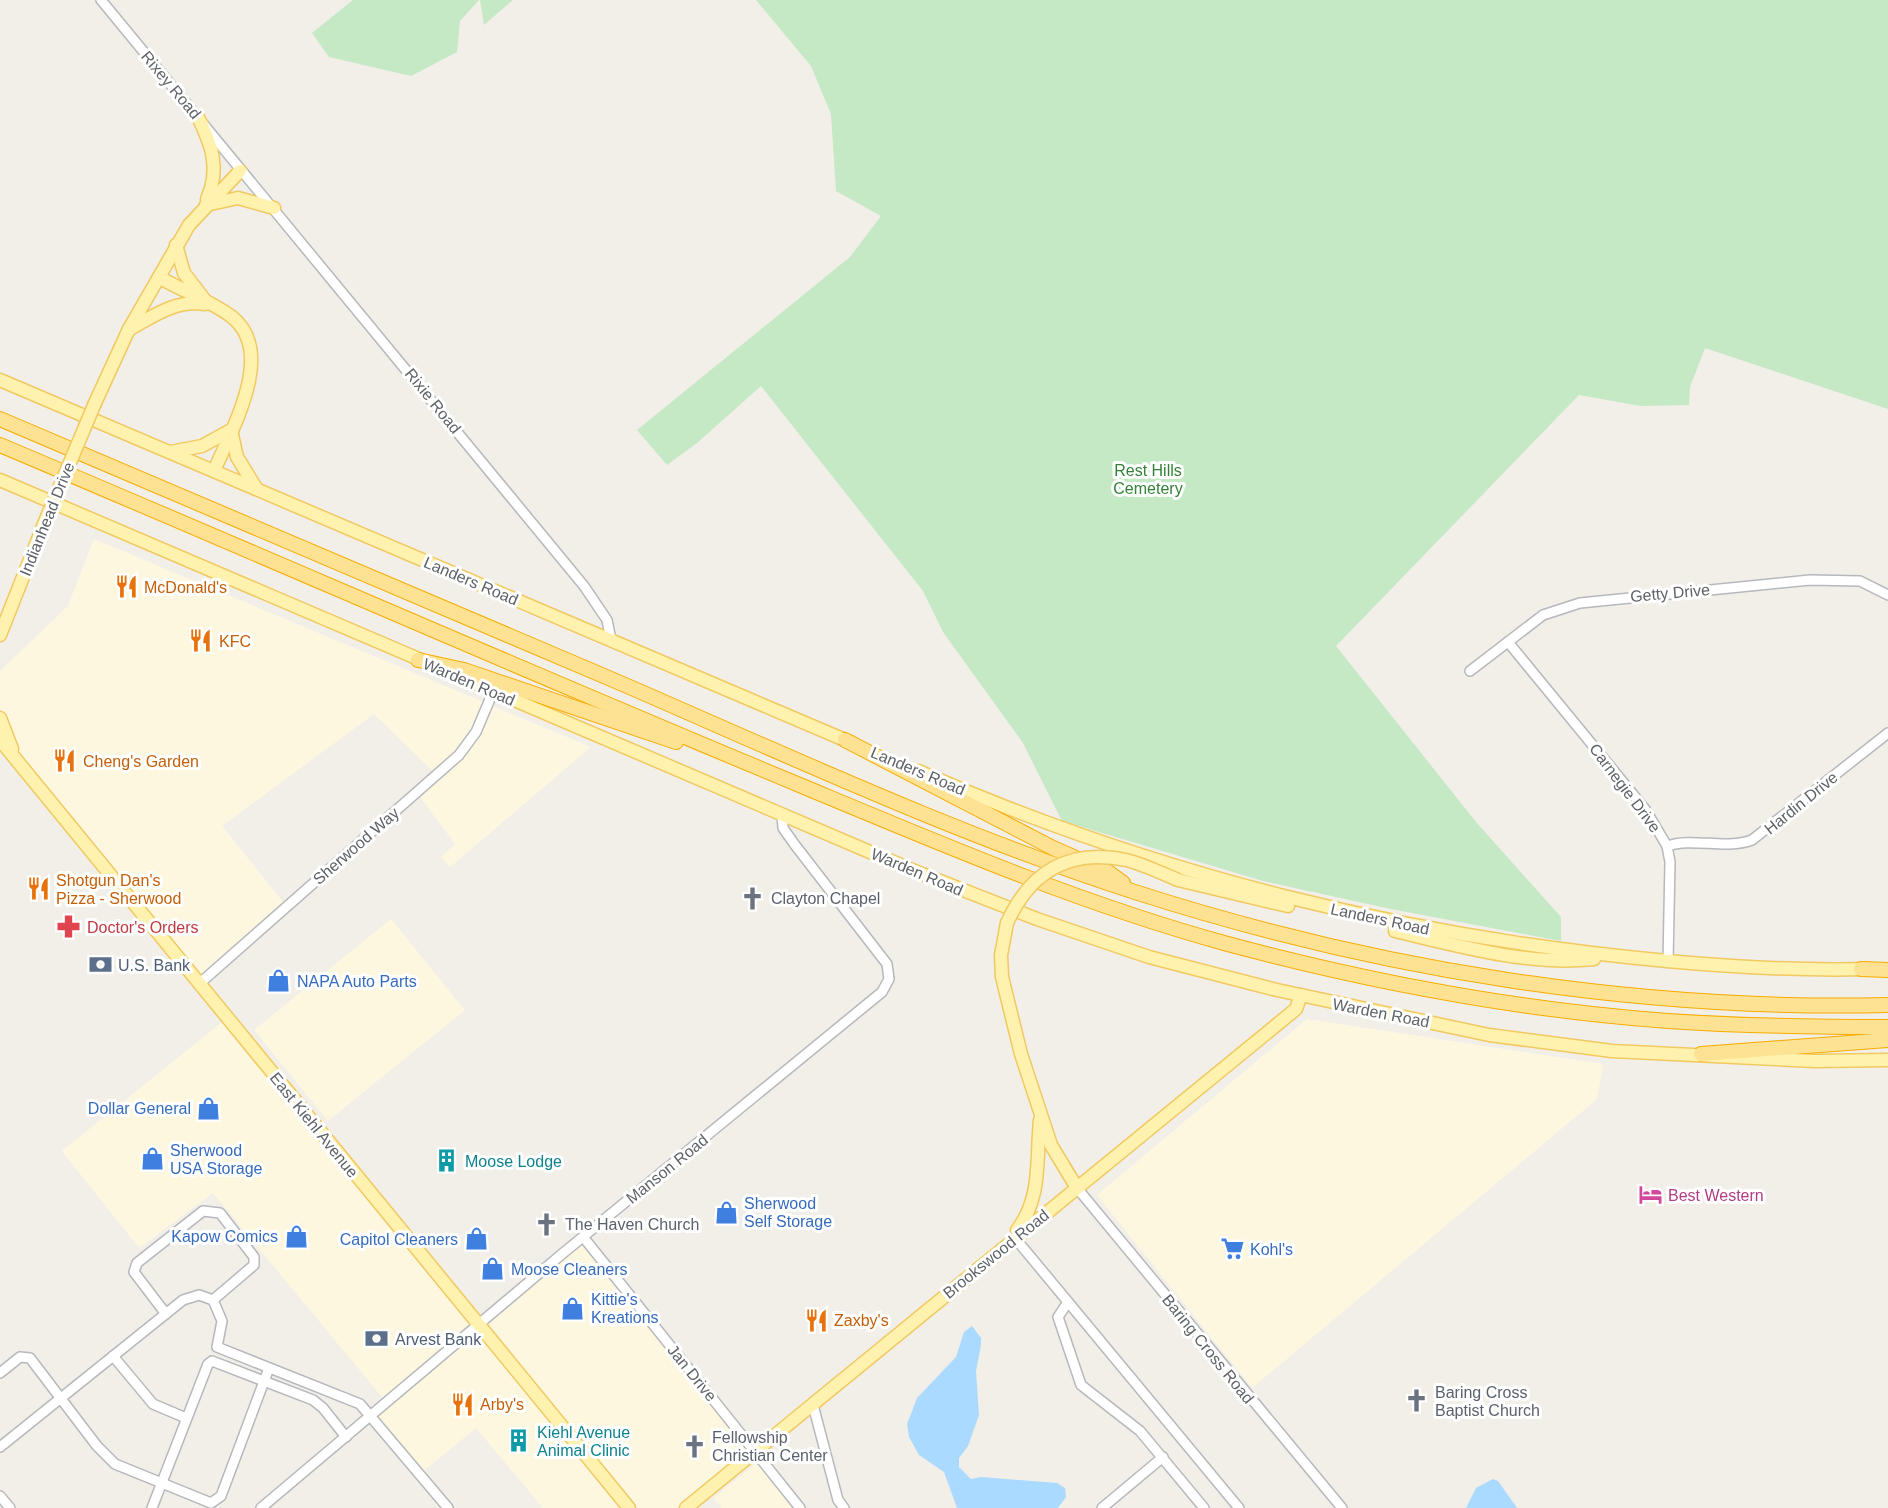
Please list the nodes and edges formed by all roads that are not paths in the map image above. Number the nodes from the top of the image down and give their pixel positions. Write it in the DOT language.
graph roads {
  1 [pos="101,0"];
  2 [pos="197,115"];
  3 [pos="240,171"];
  4 [pos="204,206"];
  5 [pos="274,208"];
  6 [pos="176,245"];
  7 [pos="159,277"];
  8 [pos="209,304"];
  9 [pos="129,329"];
  10 [pos="0,380"];
  11 [pos="0,419"];
  12 [pos="231,430"];
  13 [pos="0,445"];
  14 [pos="169,452"];
  15 [pos="214,471"];
  16 [pos="0,480"];
  17 [pos="257,490"];
  18 [pos="1888,595"];
  19 [pos="0,635"];
  20 [pos="611,640"];
  21 [pos="1508,642"];
  22 [pos="418,660"];
  23 [pos="1470,671"];
  24 [pos="493,692"];
  25 [pos="0,718"];
  26 [pos="1888,733"];
  27 [pos="0,740"];
  28 [pos="845,740"];
  29 [pos="16,758"];
  30 [pos="751,767"];
  31 [pos="782,815"];
  32 [pos="1667,846"];
  33 [pos="1134,891"];
  34 [pos="1616,957"];
  35 [pos="1668,961"];
  36 [pos="1862,969"];
  37 [pos="1888,969"];
  38 [pos="199,984"];
  39 [pos="1301,995"];
  40 [pos="1888,1005"];
  41 [pos="1888,1027"];
  42 [pos="1888,1040"];
  43 [pos="1701,1054"];
  44 [pos="1888,1060"];
  45 [pos="1041,1116"];
  46 [pos="1077,1188"];
  47 [pos="584,1238"];
  48 [pos="1015,1238"];
  49 [pos="999,1251"];
  50 [pos="213,1300"];
  51 [pos="1068,1302"];
  52 [pos="166,1314"];
  53 [pos="479,1326"];
  54 [pos="217,1347"];
  55 [pos="113,1356"];
  56 [pos="212,1361"];
  57 [pos="269,1368"];
  58 [pos="0,1373"];
  59 [pos="264,1381"];
  60 [pos="309,1384"];
  61 [pos="334,1394"];
  62 [pos="304,1396"];
  63 [pos="61,1398"];
  64 [pos="813,1405"];
  65 [pos="323,1408"];
  66 [pos="372,1416"];
  67 [pos="186,1418"];
  68 [pos="346,1437"];
  69 [pos="0,1447"];
  70 [pos="756,1452"];
  71 [pos="1162,1457"];
  72 [pos="161,1485"];
  73 [pos="0,1496"];
  74 [pos="267,1506"];
  75 [pos="10,1508"];
  76 [pos="152,1508"];
  77 [pos="448,1508"];
  78 [pos="629,1508"];
  79 [pos="686,1508"];
  80 [pos="801,1508"];
  81 [pos="844,1508"];
  82 [pos="1102,1508"];
  83 [pos="1204,1508"];
  84 [pos="1239,1508"];
  85 [pos="1342,1508"];
  1 -- 2 [label="street, Rixey Road"];
  2 -- 3 [label="street, Rixey Road"];
  2 -- 4 [label="main road"];
  3 -- 4 [label="main road"];
  3 -- 5 [label="street, Rixie Road"];
  4 -- 5 [label="main road"];
  4 -- 6 [label="main road, Indianhead Drive"];
  5 -- 20 [label="street, Rixie Road"];
  6 -- 7 [label="main road, Indianhead Drive"];
  6 -- 8 [label="main road"];
  7 -- 8 [label="main road"];
  7 -- 9 [label="main road, Indianhead Drive"];
  8 -- 9 [label="main road"];
  8 -- 12 [label="main road"];
  9 -- 19 [label="main road, Indianhead Drive, bridge"];
  10 -- 14 [label="main road, Landers Road"];
  11 -- 33 [label="highway"];
  12 -- 14 [label="main road"];
  12 -- 15 [label="main road"];
  12 -- 17 [label="main road"];
  13 -- 30 [label="highway"];
  14 -- 15 [label="main road, Landers Road"];
  15 -- 17 [label="main road, Landers Road"];
  16 -- 22 [label="main road, Warden Road"];
  17 -- 20 [label="main road, Landers Road"];
  18 -- 21 [label="street, Getty Drive"];
  20 -- 28 [label="main road, Landers Road"];
  21 -- 23 [label="street, Getty Drive"];
  21 -- 32 [label="street, Carnegie Drive"];
  22 -- 24 [label="main road, Warden Road"];
  22 -- 30 [label="highway"];
  24 -- 31 [label="main road, Warden Road"];
  24 -- 38 [label="street, Sherwood Way"];
  25 -- 29 [label="main road"];
  26 -- 32 [label="street, Hardin Drive"];
  27 -- 29 [label="main road, East Kiehl Avenue"];
  28 -- 33 [label="highway"];
  28 -- 34 [label="main road, Landers Road"];
  29 -- 38 [label="main road, East Kiehl Avenue"];
  30 -- 41 [label="highway"];
  31 -- 39 [label="main road, Warden Road"];
  31 -- 47 [label="street, Manson Road"];
  32 -- 35 [label="street, Carnegie Drive"];
  33 -- 40 [label="highway"];
  34 -- 35 [label="main road, Landers Road"];
  34 -- 45 [label="main road, bridge"];
  35 -- 36 [label="main road, Landers Road"];
  36 -- 37 [label="highway"];
  38 -- 53 [label="main road, East Kiehl Avenue"];
  39 -- 43 [label="main road, Warden Road"];
  39 -- 46 [label="main road, Brookswood Road"];
  42 -- 43 [label="highway"];
  43 -- 44 [label="main road, Warden Road"];
  45 -- 46 [label="main road"];
  45 -- 49 [label="main road"];
  46 -- 48 [label="main road, Brookswood Road"];
  46 -- 85 [label="street, Baring Cross Road"];
  47 -- 53 [label="street, Manson Road"];
  47 -- 70 [label="street, Jan Drive"];
  48 -- 49 [label="main road, Brookswood Road"];
  48 -- 51 [label="street"];
  49 -- 64 [label="main road, Brookswood Road"];
  50 -- 52 [label="street"];
  50 -- 52 [label="street"];
  50 -- 54 [label="street"];
  51 -- 71 [label="street"];
  51 -- 84 [label="street"];
  52 -- 55 [label="street"];
  53 -- 66 [label="street, Manson Road"];
  53 -- 78 [label="main road, East Kiehl Avenue"];
  54 -- 56 [label="street"];
  54 -- 57 [label="street"];
  55 -- 63 [label="street"];
  55 -- 67 [label="street"];
  56 -- 59 [label="street"];
  56 -- 67 [label="street"];
  57 -- 59 [label="street"];
  57 -- 60 [label="street"];
  58 -- 63 [label="street"];
  59 -- 62 [label="street"];
  59 -- 72 [label="street"];
  60 -- 61 [label="street"];
  60 -- 62 [label="street"];
  61 -- 65 [label="street"];
  61 -- 66 [label="street"];
  62 -- 65 [label="street"];
  63 -- 69 [label="street"];
  63 -- 72 [label="street"];
  64 -- 70 [label="main road, Brookswood Road"];
  64 -- 81 [label="street"];
  65 -- 68 [label="street"];
  66 -- 68 [label="street, Manson Road"];
  66 -- 77 [label="street"];
  67 -- 72 [label="street"];
  68 -- 74 [label="street, Manson Road"];
  70 -- 79 [label="main road, Brookswood Road"];
  70 -- 80 [label="street, Jan Drive"];
  71 -- 82 [label="street"];
  71 -- 83 [label="street"];
  72 -- 76 [label="street"];
  73 -- 75 [label="street"];
}
